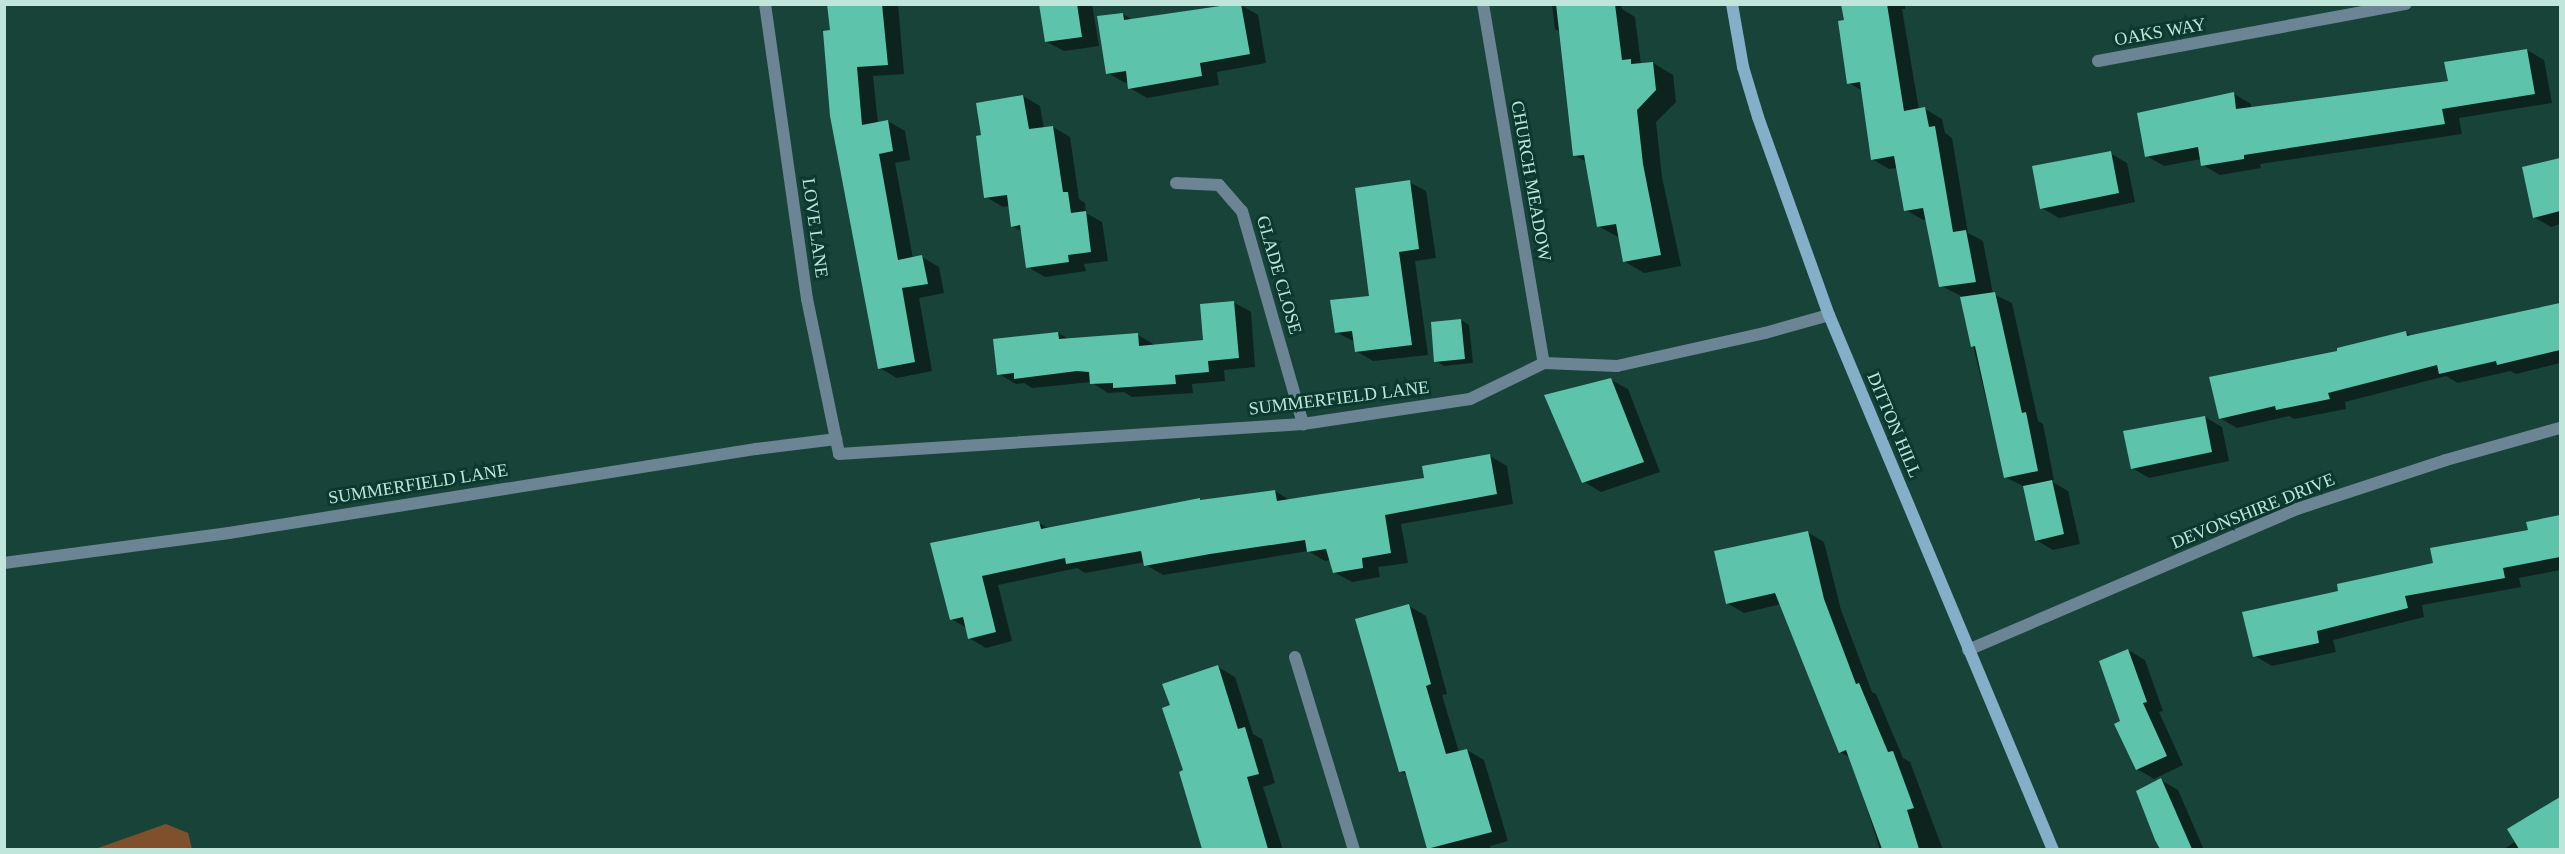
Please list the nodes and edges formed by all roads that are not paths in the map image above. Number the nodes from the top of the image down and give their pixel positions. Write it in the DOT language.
graph roads {
  1 [pos="765,4"];
  2 [pos="1483,4"];
  3 [pos="1732,4"];
  4 [pos="2406,4"];
  5 [pos="2098,61"];
  6 [pos="1176,183"];
  7 [pos="1829,315"];
  8 [pos="1544,363"];
  9 [pos="1303,424"];
  10 [pos="2560,428"];
  11 [pos="836,440"];
  12 [pos="839,454"];
  13 [pos="4,563"];
  14 [pos="1968,650"];
  15 [pos="1295,657"];
  16 [pos="1354,849"];
  17 [pos="2053,849"];
  1 -- 11 [label="street, LOVE LANE"];
  2 -- 8 [label="street, CHURCH MEADOW"];
  3 -- 7 [label="street, DITTON HILL"];
  4 -- 5 [label="street, OAKS WAY"];
  6 -- 9 [label="street, GLADE CLOSE"];
  7 -- 8 [label="street, SUMMERFIELD LANE"];
  7 -- 14 [label="street, DITTON HILL"];
  8 -- 9 [label="street, SUMMERFIELD LANE"];
  9 -- 12 [label="street, SUMMERFIELD LANE"];
  10 -- 14 [label="street, DEVONSHIRE DRIVE"];
  11 -- 12 [label="street, LOVE LANE"];
  11 -- 13 [label="street, SUMMERFIELD LANE"];
  14 -- 17 [label="street, DITTON HILL"];
  15 -- 16 [label="street"];
}
